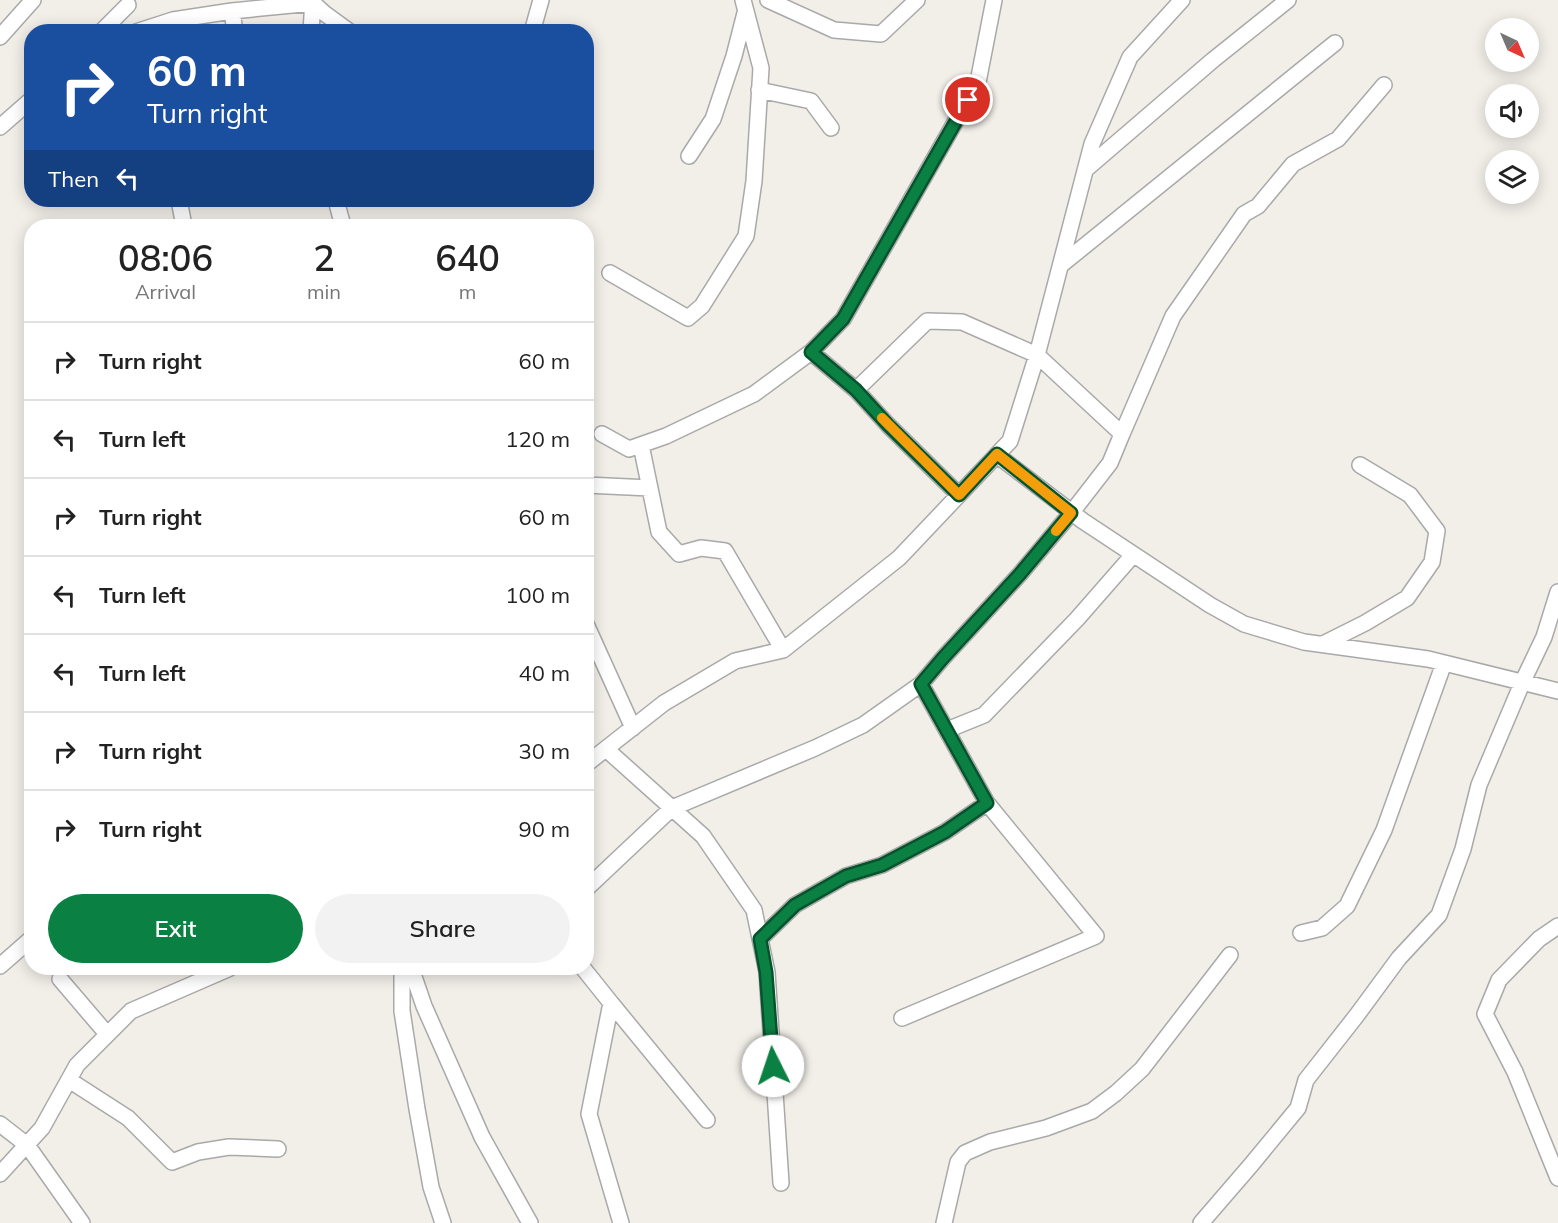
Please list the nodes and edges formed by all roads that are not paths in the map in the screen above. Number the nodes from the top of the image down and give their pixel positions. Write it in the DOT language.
graph roads {
  1 [pos="12,0"];
  2 [pos="541,0"];
  3 [pos="768,0"];
  4 [pos="917,0"];
  5 [pos="994,0"];
  6 [pos="1182,0"];
  7 [pos="1288,0"];
  8 [pos="127,2"];
  9 [pos="313,2"];
  10 [pos="28,5"];
  11 [pos="744,5"];
  12 [pos="232,11"];
  13 [pos="108,24"];
  14 [pos="134,24"];
  15 [pos="161,24"];
  16 [pos="234,24"];
  17 [pos="312,24"];
  18 [pos="338,24"];
  19 [pos="534,24"];
  20 [pos="0,37"];
  21 [pos="1335,43"];
  22 [pos="1384,85"];
  23 [pos="759,90"];
  24 [pos="24,106"];
  25 [pos="0,127"];
  26 [pos="831,128"];
  27 [pos="689,156"];
  28 [pos="1085,170"];
  29 [pos="1061,265"];
  30 [pos="610,273"];
  31 [pos="811,352"];
  32 [pos="1037,355"];
  33 [pos="856,390"];
  34 [pos="602,434"];
  35 [pos="1122,434"];
  36 [pos="641,445"];
  37 [pos="997,454"];
  38 [pos="1360,465"];
  39 [pos="594,486"];
  40 [pos="650,488"];
  41 [pos="959,495"];
  42 [pos="1071,513"];
  43 [pos="1133,555"];
  44 [pos="1558,592"];
  45 [pos="594,642"];
  46 [pos="1323,644"];
  47 [pos="783,650"];
  48 [pos="1444,663"];
  49 [pos="1523,681"];
  50 [pos="921,684"];
  51 [pos="1558,690"];
  52 [pos="633,728"];
  53 [pos="947,730"];
  54 [pos="606,748"];
  55 [pos="594,758"];
  56 [pos="987,803"];
  57 [pos="672,808"];
  58 [pos="594,881"];
  59 [pos="1558,926"];
  60 [pos="1301,933"];
  61 [pos="760,939"];
  62 [pos="24,945"];
  63 [pos="1230,955"];
  64 [pos="0,966"];
  65 [pos="214,975"];
  66 [pos="402,975"];
  67 [pos="413,975"];
  68 [pos="589,975"];
  69 [pos="60,979"];
  70 [pos="611,1003"];
  71 [pos="902,1018"];
  72 [pos="107,1034"];
  73 [pos="69,1080"];
  74 [pos="707,1120"];
  75 [pos="0,1124"];
  76 [pos="27,1145"];
  77 [pos="278,1149"];
  78 [pos="0,1174"];
  79 [pos="1558,1178"];
  80 [pos="781,1183"];
  81 [pos="82,1223"];
  82 [pos="443,1223"];
  83 [pos="530,1223"];
  84 [pos="621,1223"];
  85 [pos="944,1223"];
  86 [pos="1201,1223"];
  1 -- 10 [label="street"];
  2 -- 19 [label="street"];
  3 -- 4 [label="street"];
  5 -- 31 [label="street"];
  6 -- 28 [label="street"];
  7 -- 28 [label="street"];
  8 -- 13 [label="street"];
  8 -- 14 [label="street"];
  9 -- 12 [label="street"];
  9 -- 17 [label="street"];
  9 -- 18 [label="street"];
  10 -- 20 [label="street"];
  11 -- 23 [label="street"];
  11 -- 27 [label="street"];
  12 -- 15 [label="street"];
  12 -- 16 [label="street"];
  21 -- 29 [label="street"];
  22 -- 35 [label="street"];
  23 -- 26 [label="street"];
  23 -- 30 [label="street"];
  24 -- 25 [label="street"];
  28 -- 29 [label="street"];
  29 -- 32 [label="street"];
  31 -- 33 [label="street"];
  31 -- 36 [label="street"];
  32 -- 33 [label="street"];
  32 -- 35 [label="street"];
  32 -- 37 [label="street"];
  33 -- 41 [label="street"];
  34 -- 36 [label="street"];
  35 -- 42 [label="street"];
  36 -- 40 [label="street"];
  37 -- 41 [label="street"];
  37 -- 42 [label="street"];
  38 -- 46 [label="street"];
  39 -- 40 [label="street"];
  40 -- 47 [label="street"];
  41 -- 47 [label="street"];
  42 -- 43 [label="street"];
  42 -- 50 [label="street"];
  43 -- 46 [label="street"];
  43 -- 53 [label="street"];
  44 -- 49 [label="street"];
  45 -- 52 [label="street"];
  46 -- 48 [label="street"];
  47 -- 52 [label="street"];
  48 -- 49 [label="street"];
  48 -- 60 [label="street"];
  49 -- 51 [label="street"];
  49 -- 86 [label="street"];
  50 -- 53 [label="street"];
  50 -- 57 [label="street"];
  52 -- 54 [label="street"];
  53 -- 56 [label="street"];
  54 -- 55 [label="street"];
  54 -- 57 [label="street"];
  56 -- 61 [label="street"];
  56 -- 71 [label="street"];
  57 -- 58 [label="street"];
  57 -- 61 [label="street"];
  59 -- 79 [label="street"];
  61 -- 80 [label="street"];
  62 -- 64 [label="street"];
  63 -- 85 [label="street"];
  65 -- 72 [label="street"];
  66 -- 82 [label="street"];
  67 -- 83 [label="street"];
  68 -- 70 [label="street"];
  69 -- 72 [label="street"];
  70 -- 74 [label="street"];
  70 -- 84 [label="street"];
  72 -- 73 [label="street"];
  73 -- 76 [label="street"];
  73 -- 77 [label="street"];
  75 -- 76 [label="street"];
  76 -- 78 [label="street"];
  76 -- 81 [label="street"];
}
